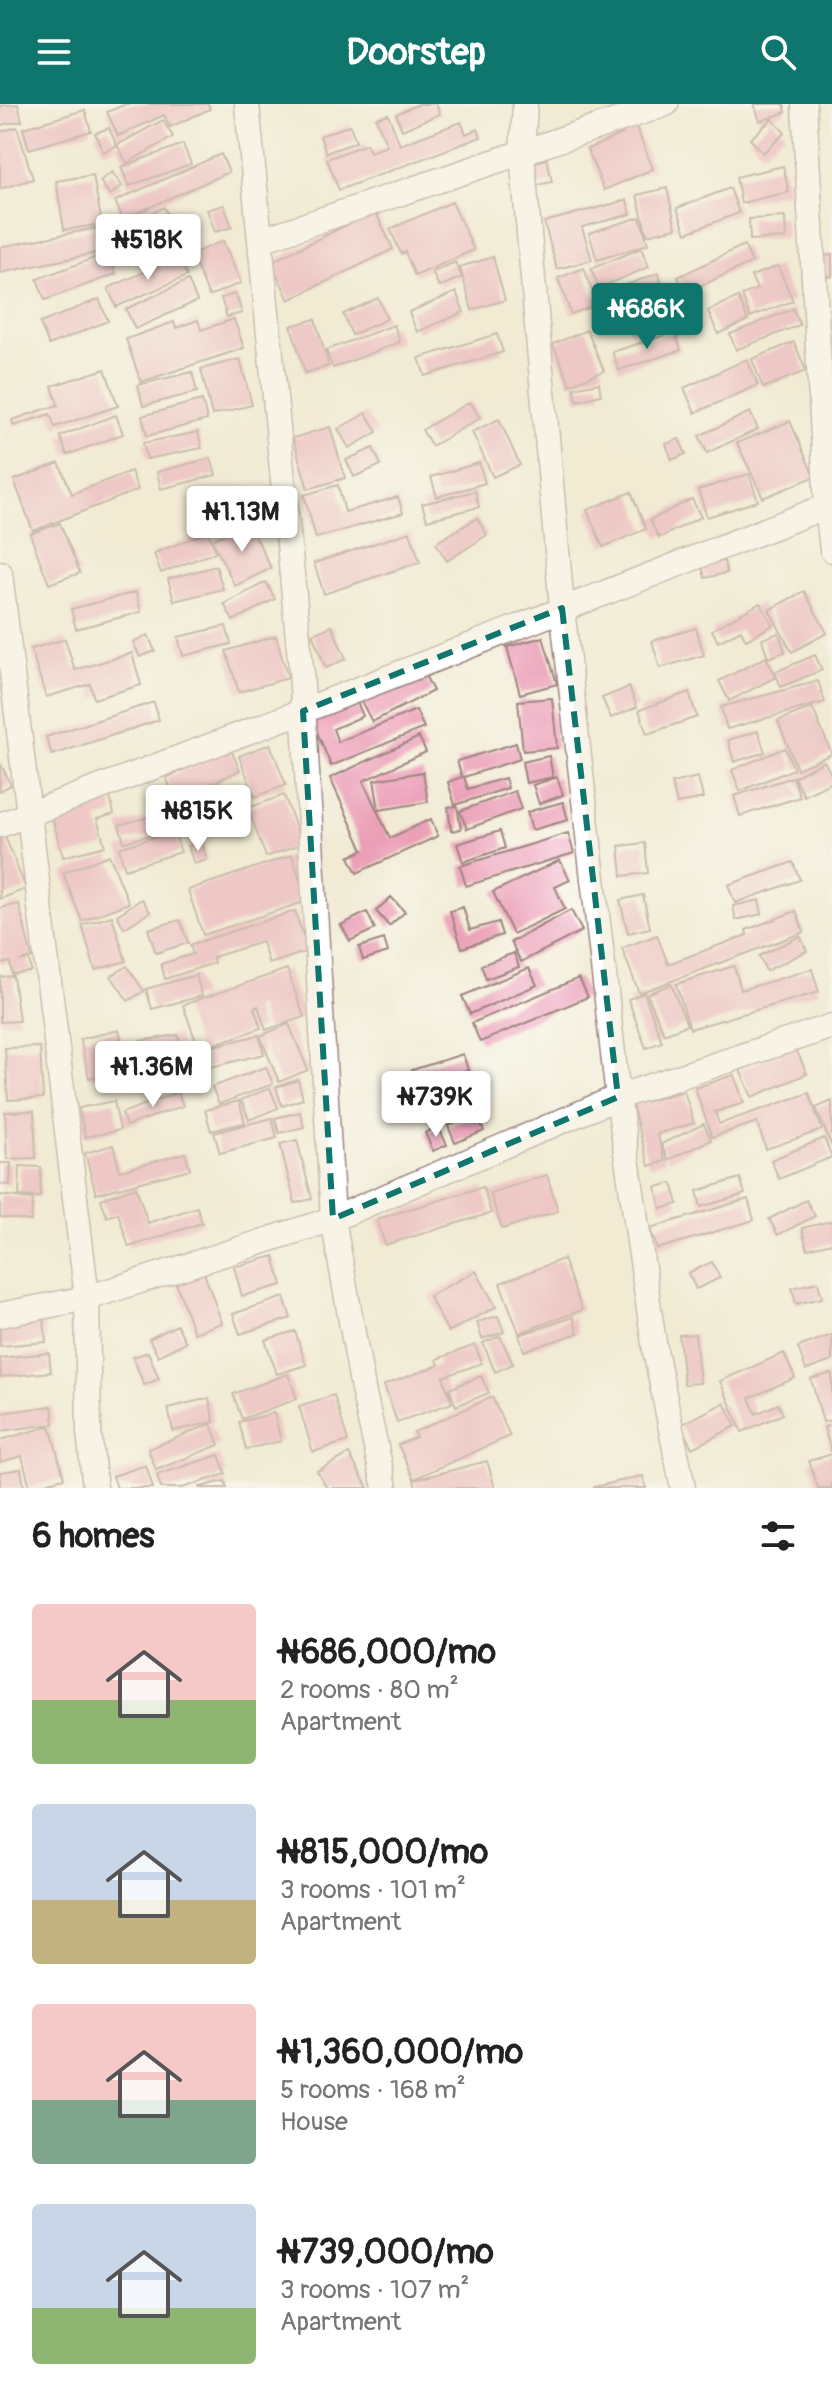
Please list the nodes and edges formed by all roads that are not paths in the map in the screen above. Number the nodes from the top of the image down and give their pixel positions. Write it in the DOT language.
graph roads {
  1 [pos="247,104"];
  2 [pos="525,104"];
  3 [pos="666,104"];
  4 [pos="804,104"];
  5 [pos="522,154"];
  6 [pos="261,240"];
  7 [pos="829,505"];
  8 [pos="832,550"];
  9 [pos="0,573"];
  10 [pos="562,608"];
  11 [pos="303,711"];
  12 [pos="28,814"];
  13 [pos="0,825"];
  14 [pos="832,1026"];
  15 [pos="618,1097"];
  16 [pos="333,1219"];
  17 [pos="87,1298"];
  18 [pos="0,1315"];
  19 [pos="95,1488"];
  20 [pos="385,1488"];
  21 [pos="683,1488"];
  1 -- 6 [label="street"];
  2 -- 5 [label="street"];
  3 -- 5 [label="street"];
  4 -- 7 [label="street"];
  5 -- 6 [label="street"];
  5 -- 10 [label="street"];
  6 -- 11 [label="street"];
  7 -- 8 [label="street"];
  7 -- 10 [label="street"];
  9 -- 12 [label="street"];
  10 -- 11 [label="street"];
  10 -- 15 [label="street"];
  11 -- 12 [label="street"];
  11 -- 16 [label="street"];
  12 -- 13 [label="street"];
  12 -- 17 [label="street"];
  14 -- 15 [label="street"];
  15 -- 16 [label="street"];
  15 -- 21 [label="street"];
  16 -- 17 [label="street"];
  16 -- 20 [label="street"];
  17 -- 18 [label="street"];
  17 -- 19 [label="street"];
}
